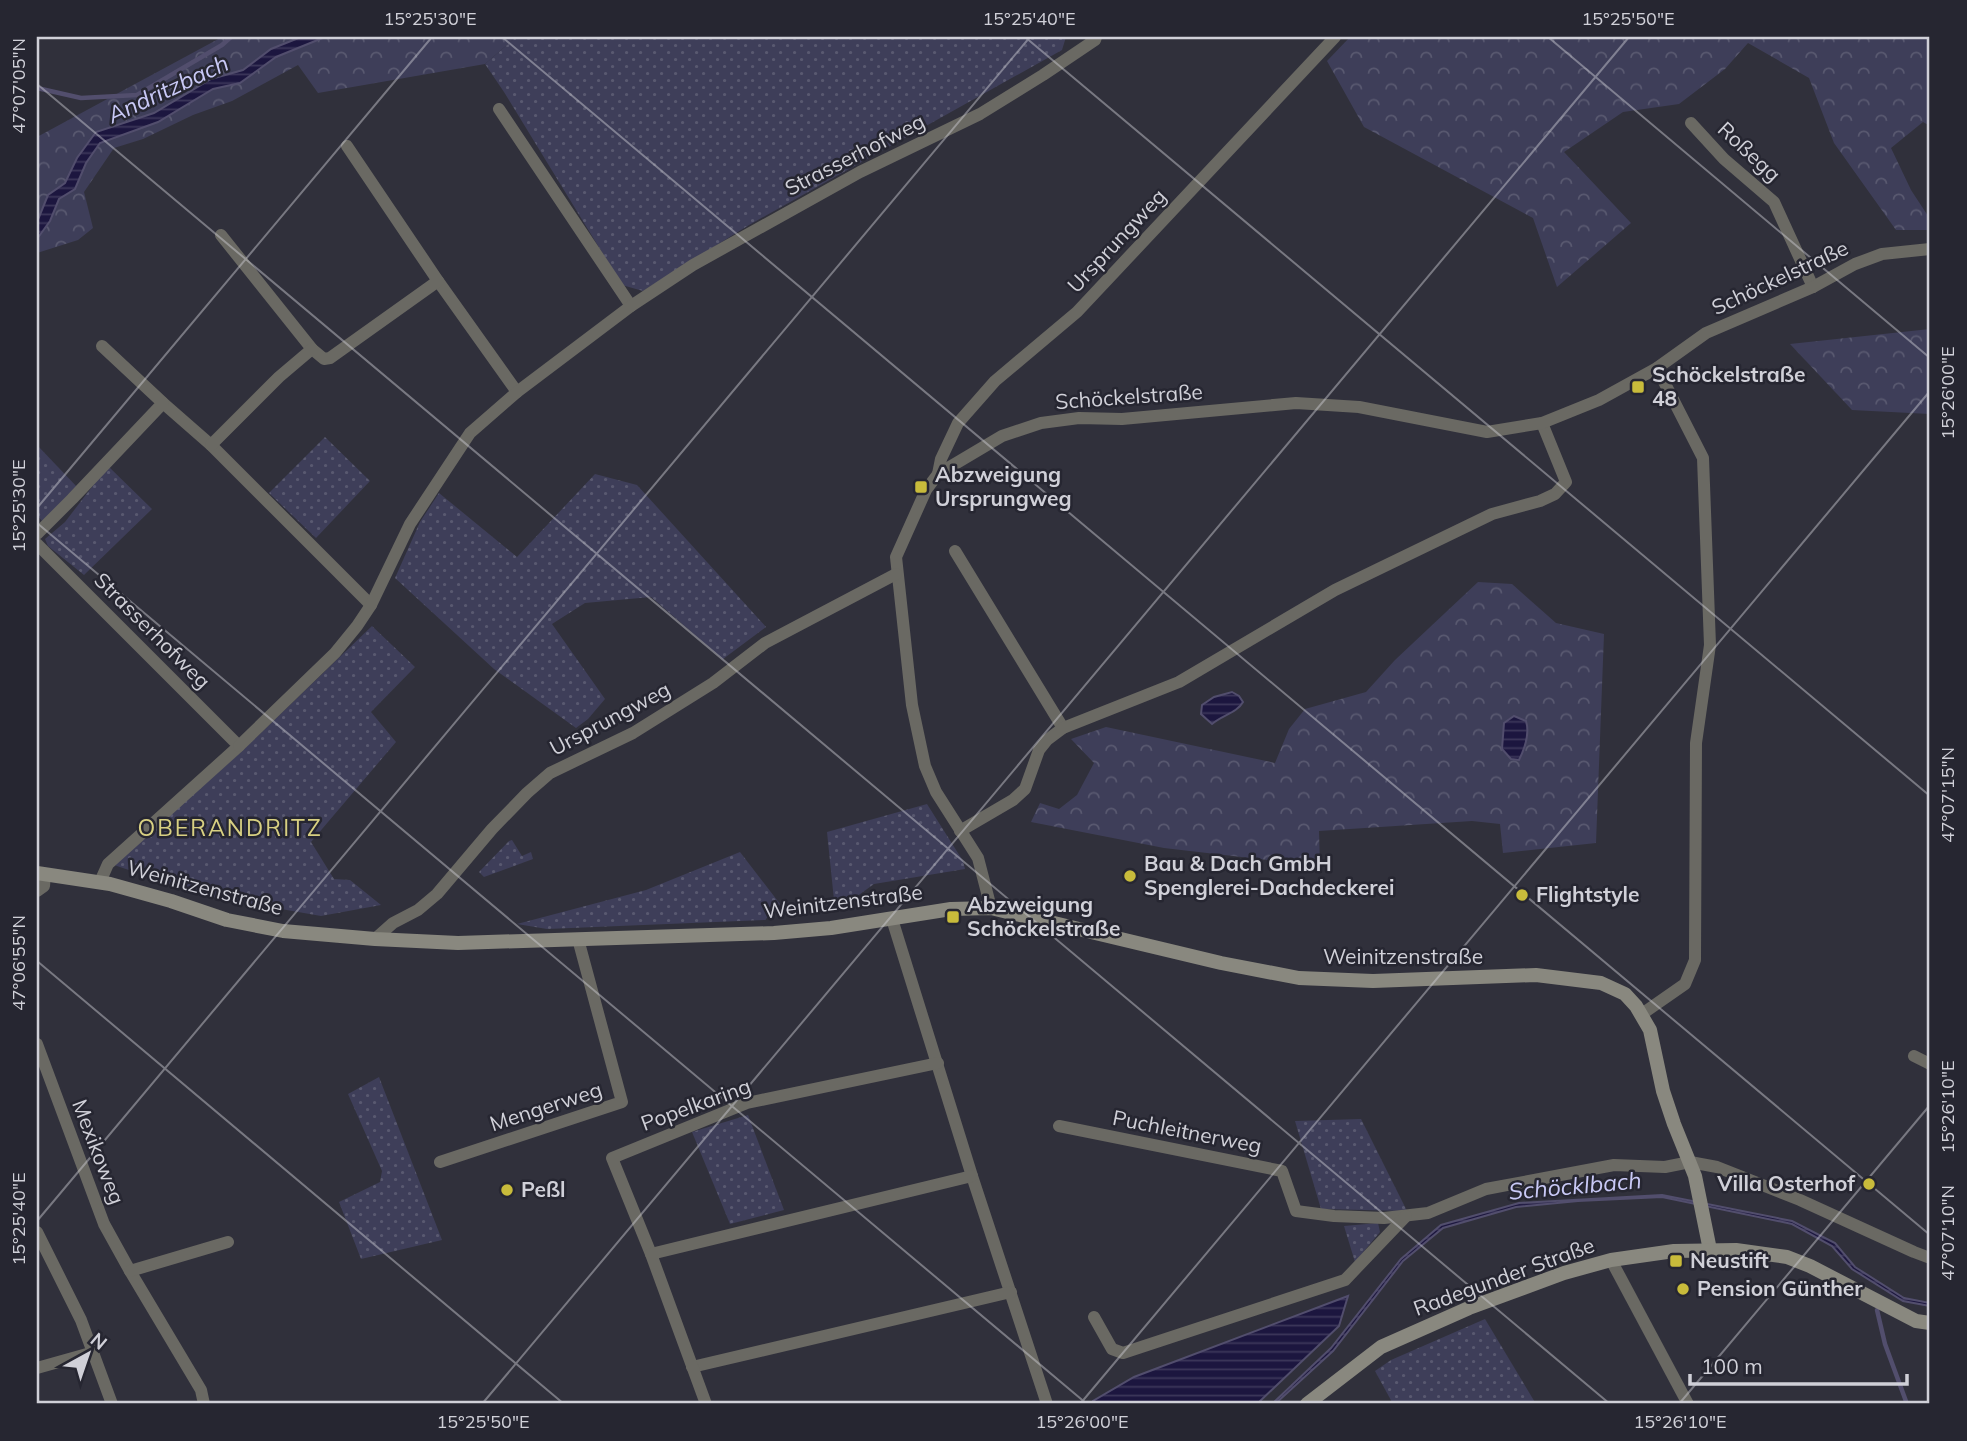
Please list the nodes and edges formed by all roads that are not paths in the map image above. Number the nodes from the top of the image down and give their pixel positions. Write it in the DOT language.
graph roads {
  1 [pos="1096,37"];
  2 [pos="1335,37"];
  3 [pos="499,109"];
  4 [pos="1691,123"];
  5 [pos="347,146"];
  6 [pos="221,235"];
  7 [pos="1930,249"];
  8 [pos="438,281"];
  9 [pos="1813,287"];
  10 [pos="631,306"];
  11 [pos="102,346"];
  12 [pos="312,349"];
  13 [pos="1657,368"];
  14 [pos="517,392"];
  15 [pos="163,402"];
  16 [pos="1542,423"];
  17 [pos="211,445"];
  18 [pos="938,474"];
  19 [pos="38,529"];
  20 [pos="37,544"];
  21 [pos="955,551"];
  22 [pos="897,574"];
  23 [pos="371,605"];
  24 [pos="1063,728"];
  25 [pos="239,746"];
  26 [pos="960,831"];
  27 [pos="41,874"];
  28 [pos="100,882"];
  29 [pos="37,891"];
  30 [pos="991,908"];
  31 [pos="892,919"];
  32 [pos="376,939"];
  33 [pos="578,939"];
  34 [pos="1642,1014"];
  35 [pos="37,1044"];
  36 [pos="1914,1056"];
  37 [pos="938,1063"];
  38 [pos="1930,1064"];
  39 [pos="1059,1126"];
  40 [pos="440,1162"];
  41 [pos="1690,1162"];
  42 [pos="972,1177"];
  43 [pos="1406,1216"];
  44 [pos="37,1232"];
  45 [pos="228,1242"];
  46 [pos="1710,1250"];
  47 [pos="651,1254"];
  48 [pos="1930,1258"];
  49 [pos="1611,1260"];
  50 [pos="130,1271"];
  51 [pos="1011,1292"];
  52 [pos="1094,1317"];
  53 [pos="1930,1324"];
  54 [pos="94,1352"];
  55 [pos="692,1367"];
  56 [pos="37,1368"];
  57 [pos="112,1404"];
  58 [pos="204,1404"];
  59 [pos="706,1404"];
  60 [pos="1047,1404"];
  61 [pos="1307,1404"];
  62 [pos="1688,1404"];
  1 -- 10 [label="street, Strasserhofweg"];
  2 -- 18 [label="street, Ursprungweg"];
  3 -- 10 [label="street"];
  4 -- 9 [label="street, Roßegg"];
  5 -- 8 [label="street"];
  6 -- 12 [label="street"];
  7 -- 9 [label="street, Schöckelstraße"];
  8 -- 12 [label="street"];
  8 -- 14 [label="street"];
  9 -- 13 [label="street, Schöckelstraße"];
  10 -- 14 [label="street, Strasserhofweg"];
  11 -- 15 [label="street"];
  12 -- 17 [label="street"];
  13 -- 16 [label="street, Schöckelstraße"];
  13 -- 34 [label="street"];
  14 -- 23 [label="street, Strasserhofweg"];
  15 -- 17 [label="street"];
  15 -- 19 [label="street"];
  16 -- 18 [label="street, Schöckelstraße"];
  16 -- 24 [label="street"];
  17 -- 23 [label="street"];
  18 -- 22 [label="street, Schöckelstraße"];
  20 -- 25 [label="street, Strasserhofweg"];
  21 -- 24 [label="street"];
  22 -- 26 [label="street, Schöckelstraße"];
  22 -- 32 [label="street, Ursprungweg"];
  23 -- 25 [label="street, Strasserhofweg"];
  24 -- 26 [label="street"];
  25 -- 28 [label="street, Strasserhofweg"];
  26 -- 30 [label="street, Schöckelstraße"];
  27 -- 28 [label="main road, Weinitzenstraße"];
  27 -- 29 [label="street"];
  28 -- 32 [label="main road, Weinitzenstraße"];
  30 -- 31 [label="main road, Weinitzenstraße"];
  30 -- 34 [label="main road, Weinitzenstraße"];
  31 -- 33 [label="main road, Weinitzenstraße"];
  31 -- 37 [label="street"];
  32 -- 33 [label="main road, Weinitzenstraße"];
  33 -- 40 [label="street, Mengerweg"];
  34 -- 41 [label="main road, Weinitzenstraße"];
  35 -- 50 [label="street, Mexikoweg"];
  36 -- 38 [label="street"];
  37 -- 42 [label="street"];
  37 -- 47 [label="street, Popelkaring"];
  39 -- 43 [label="street, Puchleitnerweg"];
  41 -- 43 [label="street, Puchleitnerweg"];
  41 -- 46 [label="main road, Weinitzenstraße"];
  41 -- 48 [label="street"];
  42 -- 47 [label="street"];
  42 -- 51 [label="street"];
  43 -- 52 [label="street"];
  44 -- 54 [label="street"];
  45 -- 50 [label="street"];
  46 -- 49 [label="main road, Radegunder Straße"];
  46 -- 53 [label="main road, Radegunder Straße"];
  47 -- 55 [label="street, Popelkaring"];
  49 -- 61 [label="main road, Radegunder Straße"];
  49 -- 62 [label="street"];
  50 -- 58 [label="street, Mexikoweg"];
  51 -- 55 [label="street"];
  51 -- 60 [label="street"];
  54 -- 56 [label="street"];
  54 -- 57 [label="street"];
  55 -- 59 [label="street, Popelkaring"];
}
